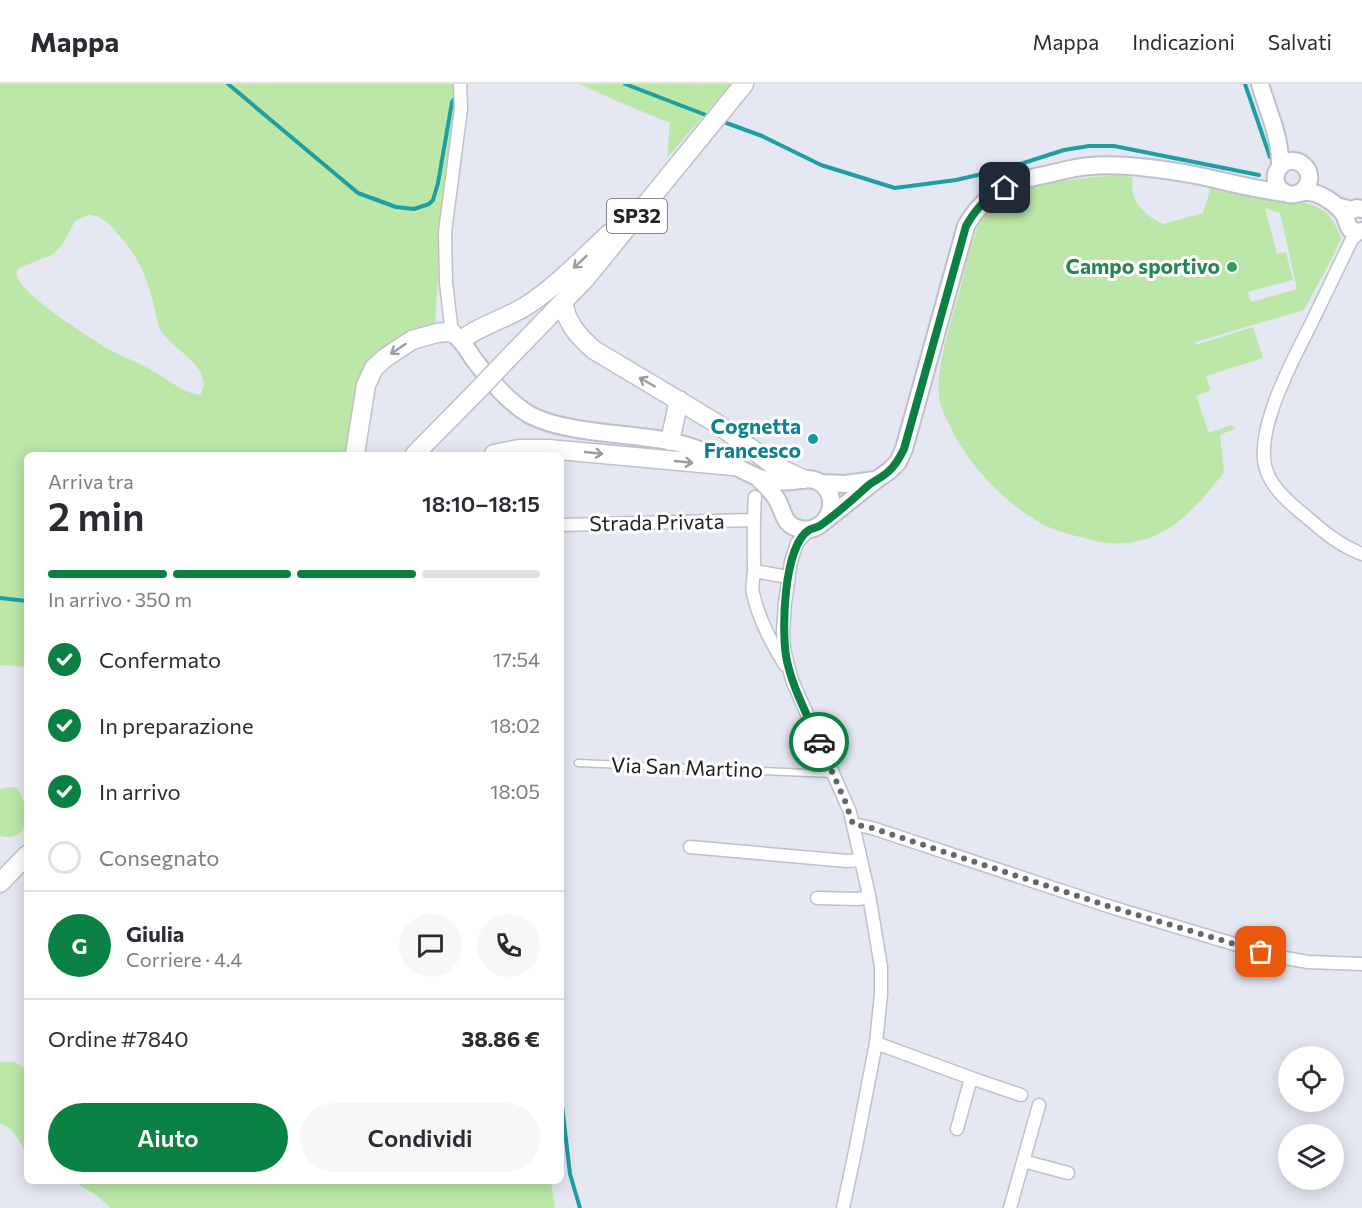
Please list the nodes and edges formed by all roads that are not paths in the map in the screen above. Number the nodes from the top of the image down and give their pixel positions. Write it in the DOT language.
graph roads {
  1 [pos="460,84"];
  2 [pos="744,84"];
  3 [pos="1260,84"];
  4 [pos="695,145"];
  5 [pos="1283,168"];
  6 [pos="1310,177"];
  7 [pos="1241,185"];
  8 [pos="1293,193"];
  9 [pos="1349,219"];
  10 [pos="564,302"];
  11 [pos="457,337"];
  12 [pos="679,400"];
  13 [pos="670,441"];
  14 [pos="355,452"];
  15 [pos="417,452"];
  16 [pos="504,452"];
  17 [pos="733,466"];
  18 [pos="757,477"];
  19 [pos="876,480"];
  20 [pos="806,481"];
  21 [pos="755,497"];
  22 [pos="780,505"];
  23 [pos="753,520"];
  24 [pos="826,520"];
  25 [pos="787,522"];
  26 [pos="564,525"];
  27 [pos="809,530"];
  28 [pos="794,552"];
  29 [pos="1362,554"];
  30 [pos="754,571"];
  31 [pos="788,577"];
  32 [pos="790,673"];
  33 [pos="578,763"];
  34 [pos="833,774"];
  35 [pos="853,824"];
  36 [pos="690,847"];
  37 [pos="24,858"];
  38 [pos="861,860"];
  39 [pos="0,883"];
  40 [pos="869,897"];
  41 [pos="817,898"];
  42 [pos="1362,964"];
  43 [pos="876,1043"];
  44 [pos="971,1078"];
  45 [pos="1021,1095"];
  46 [pos="1039,1105"];
  47 [pos="957,1130"];
  48 [pos="1023,1161"];
  49 [pos="1068,1173"];
  50 [pos="843,1208"];
  51 [pos="1010,1208"];
  1 -- 11 [label="street"];
  2 -- 4 [label="main road, SP32"];
  3 -- 5 [label="street"];
  4 -- 10 [label="main road, SP32"];
  4 -- 11 [label="main road, one-way"];
  5 -- 6 [label="street"];
  5 -- 7 [label="street"];
  5 -- 8 [label="street"];
  6 -- 8 [label="street"];
  6 -- 9 [label="street"];
  7 -- 8 [label="street"];
  7 -- 19 [label="street"];
  8 -- 9 [label="street"];
  9 -- 29 [label="street"];
  12 -- 10 [label="main road, one-way"];
  10 -- 15 [label="main road, SP32, bridge"];
  11 -- 13 [label="street"];
  11 -- 14 [label="main road, one-way"];
  12 -- 13 [label="main road"];
  12 -- 20 [label="main road"];
  13 -- 17 [label="street"];
  16 -- 17 [label="main road, one-way"];
  17 -- 18 [label="street"];
  18 -- 20 [label="street"];
  18 -- 22 [label="street"];
  19 -- 20 [label="street"];
  19 -- 24 [label="street"];
  20 -- 22 [label="street"];
  20 -- 24 [label="street"];
  21 -- 23 [label="street"];
  22 -- 25 [label="street"];
  23 -- 26 [label="street, Strada Privata"];
  23 -- 30 [label="street"];
  24 -- 27 [label="street"];
  25 -- 27 [label="street"];
  25 -- 28 [label="street"];
  27 -- 28 [label="street"];
  28 -- 31 [label="street"];
  30 -- 31 [label="street"];
  30 -- 32 [label="street"];
  31 -- 32 [label="street"];
  32 -- 34 [label="street"];
  33 -- 34 [label="lane, Via San Martino"];
  34 -- 35 [label="street"];
  35 -- 38 [label="street"];
  35 -- 42 [label="street"];
  36 -- 38 [label="street"];
  37 -- 39 [label="main road"];
  38 -- 40 [label="street"];
  40 -- 41 [label="street"];
  40 -- 43 [label="street"];
  43 -- 44 [label="street"];
  43 -- 50 [label="street"];
  44 -- 45 [label="street"];
  44 -- 47 [label="street"];
  46 -- 48 [label="street"];
  48 -- 49 [label="street"];
  48 -- 51 [label="street"];
}
